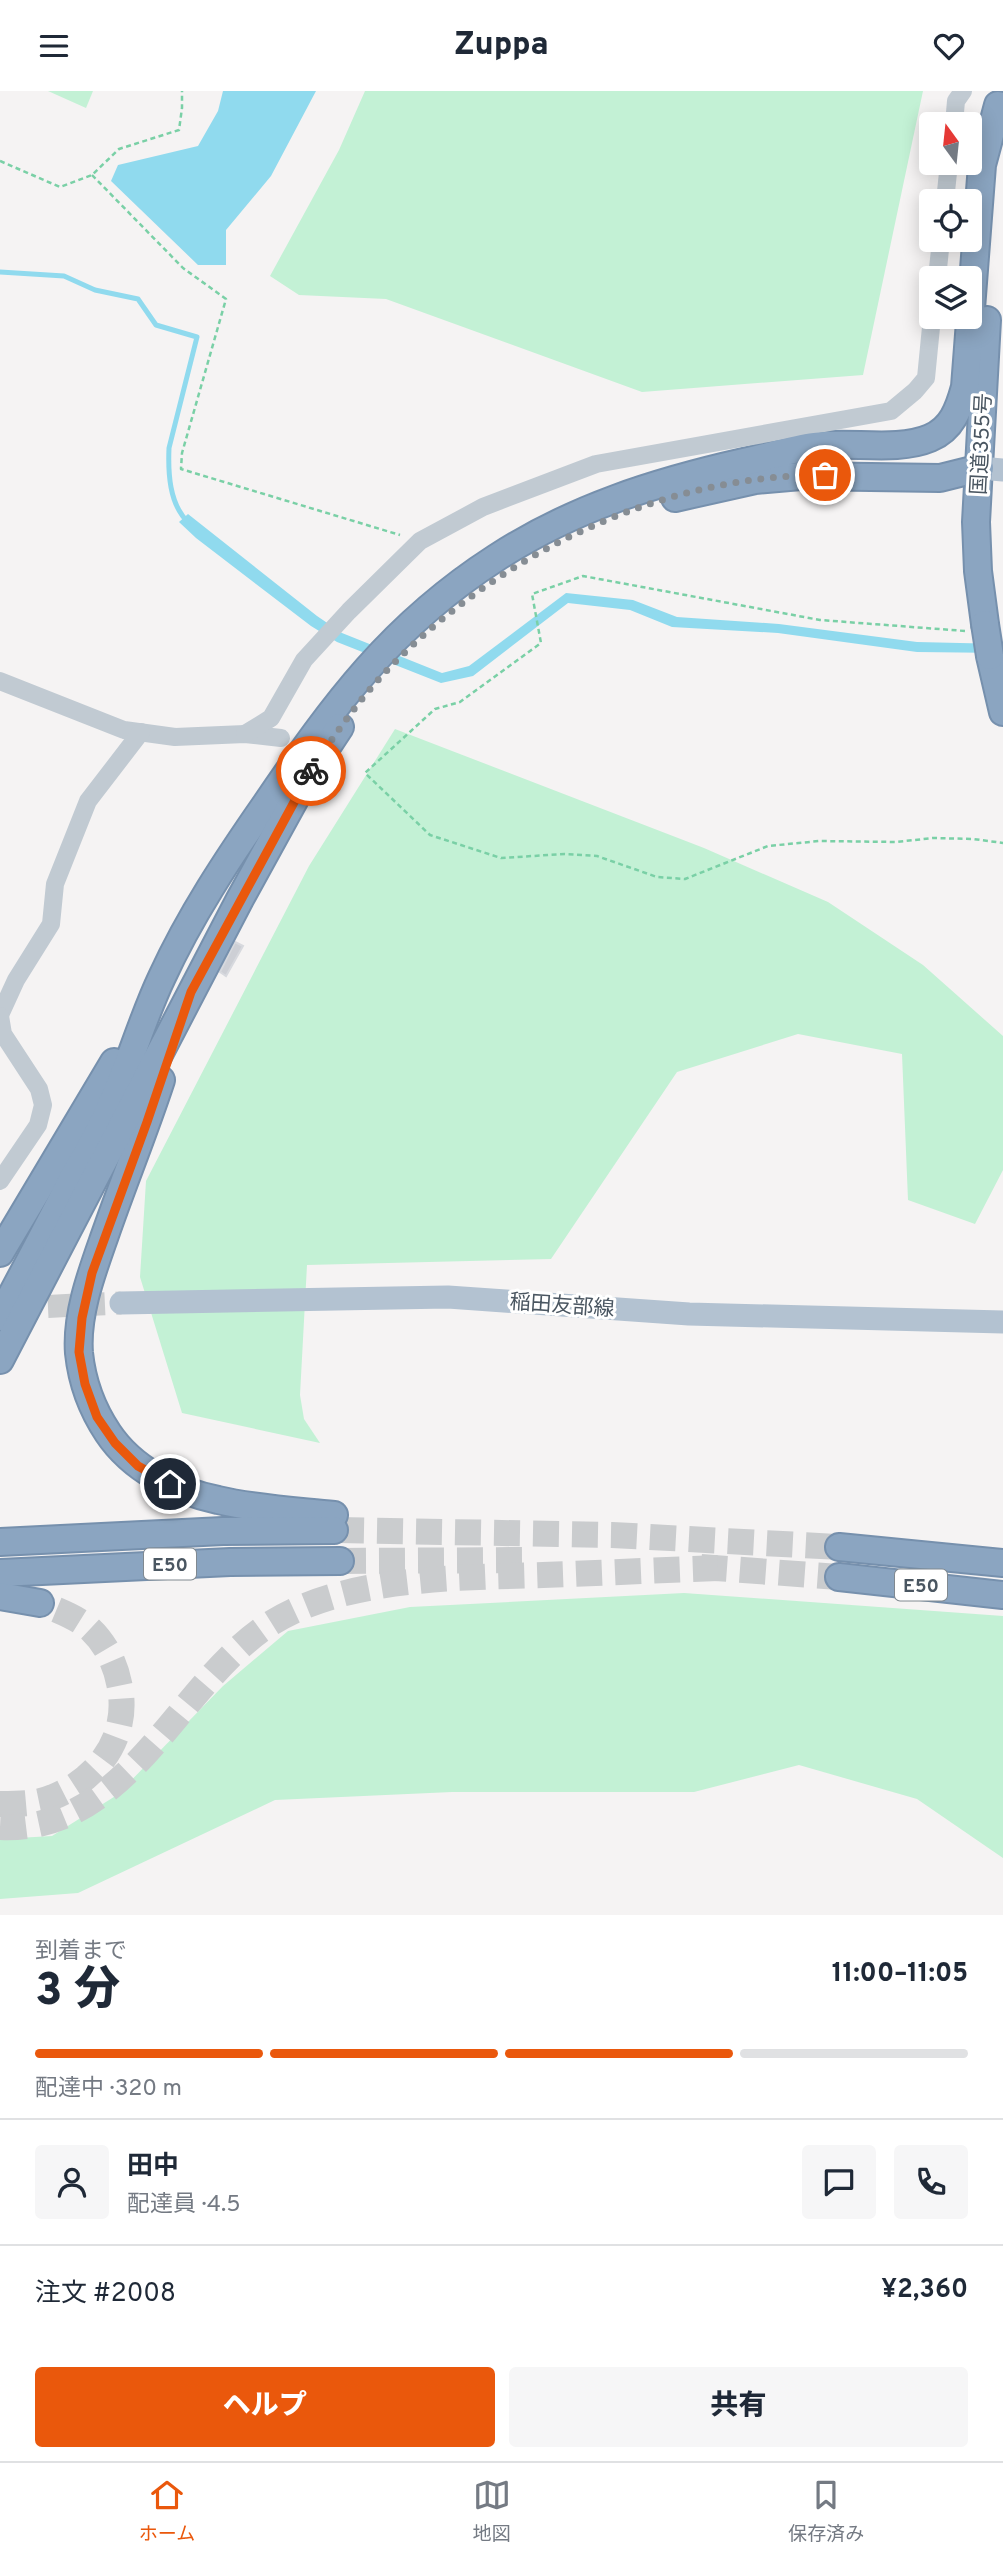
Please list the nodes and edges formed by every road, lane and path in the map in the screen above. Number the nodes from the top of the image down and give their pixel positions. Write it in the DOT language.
graph roads {
  1 [pos="182,91"];
  2 [pos="964,91"];
  3 [pos="999,98"];
  4 [pos="955,112"];
  5 [pos="0,160"];
  6 [pos="92,175"];
  7 [pos="931,329"];
  8 [pos="750,461"];
  9 [pos="991,469"];
  10 [pos="420,541"];
  11 [pos="975,628"];
  12 [pos="0,681"];
  13 [pos="1003,712"];
  14 [pos="141,732"];
  15 [pos="245,734"];
  16 [pos="281,738"];
  17 [pos="1003,843"];
  18 [pos="161,978"];
  19 [pos="191,992"];
  20 [pos="0,1015"];
  21 [pos="0,1181"];
  22 [pos="0,1253"];
  23 [pos="121,1303"];
  24 [pos="0,1317"];
  25 [pos="1003,1322"];
  26 [pos="0,1360"];
  27 [pos="0,1542"];
  28 [pos="839,1547"];
  29 [pos="340,1561"];
  30 [pos="1003,1563"];
  31 [pos="0,1573"];
  32 [pos="839,1577"];
  33 [pos="1003,1595"];
  34 [pos="0,1596"];
  35 [pos="40,1603"];
  1 -- 6 [label="path"];
  2 -- 4 [label="street"];
  3 -- 8 [label="highway"];
  3 -- 9 [label="highway, 国道355号"];
  5 -- 6 [label="path"];
  6 -- 10 [label="path"];
  7 -- 10 [label="street"];
  8 -- 9 [label="highway"];
  8 -- 18 [label="highway"];
  9 -- 11 [label="highway, 国道355号"];
  9 -- 19 [label="highway"];
  10 -- 15 [label="street"];
  11 -- 13 [label="highway, 国道355号, bridge"];
  11 -- 17 [label="path"];
  12 -- 14 [label="street"];
  14 -- 15 [label="street"];
  14 -- 20 [label="street"];
  15 -- 16 [label="street"];
  18 -- 22 [label="highway"];
  18 -- 24 [label="highway"];
  19 -- 26 [label="highway"];
  19 -- 27 [label="highway, E50"];
  20 -- 21 [label="street"];
  23 -- 25 [label="main road, 稲田友部線"];
  28 -- 30 [label="highway, E50"];
  29 -- 31 [label="highway, E50"];
  32 -- 33 [label="highway, E50"];
  34 -- 35 [label="highway"];
}
